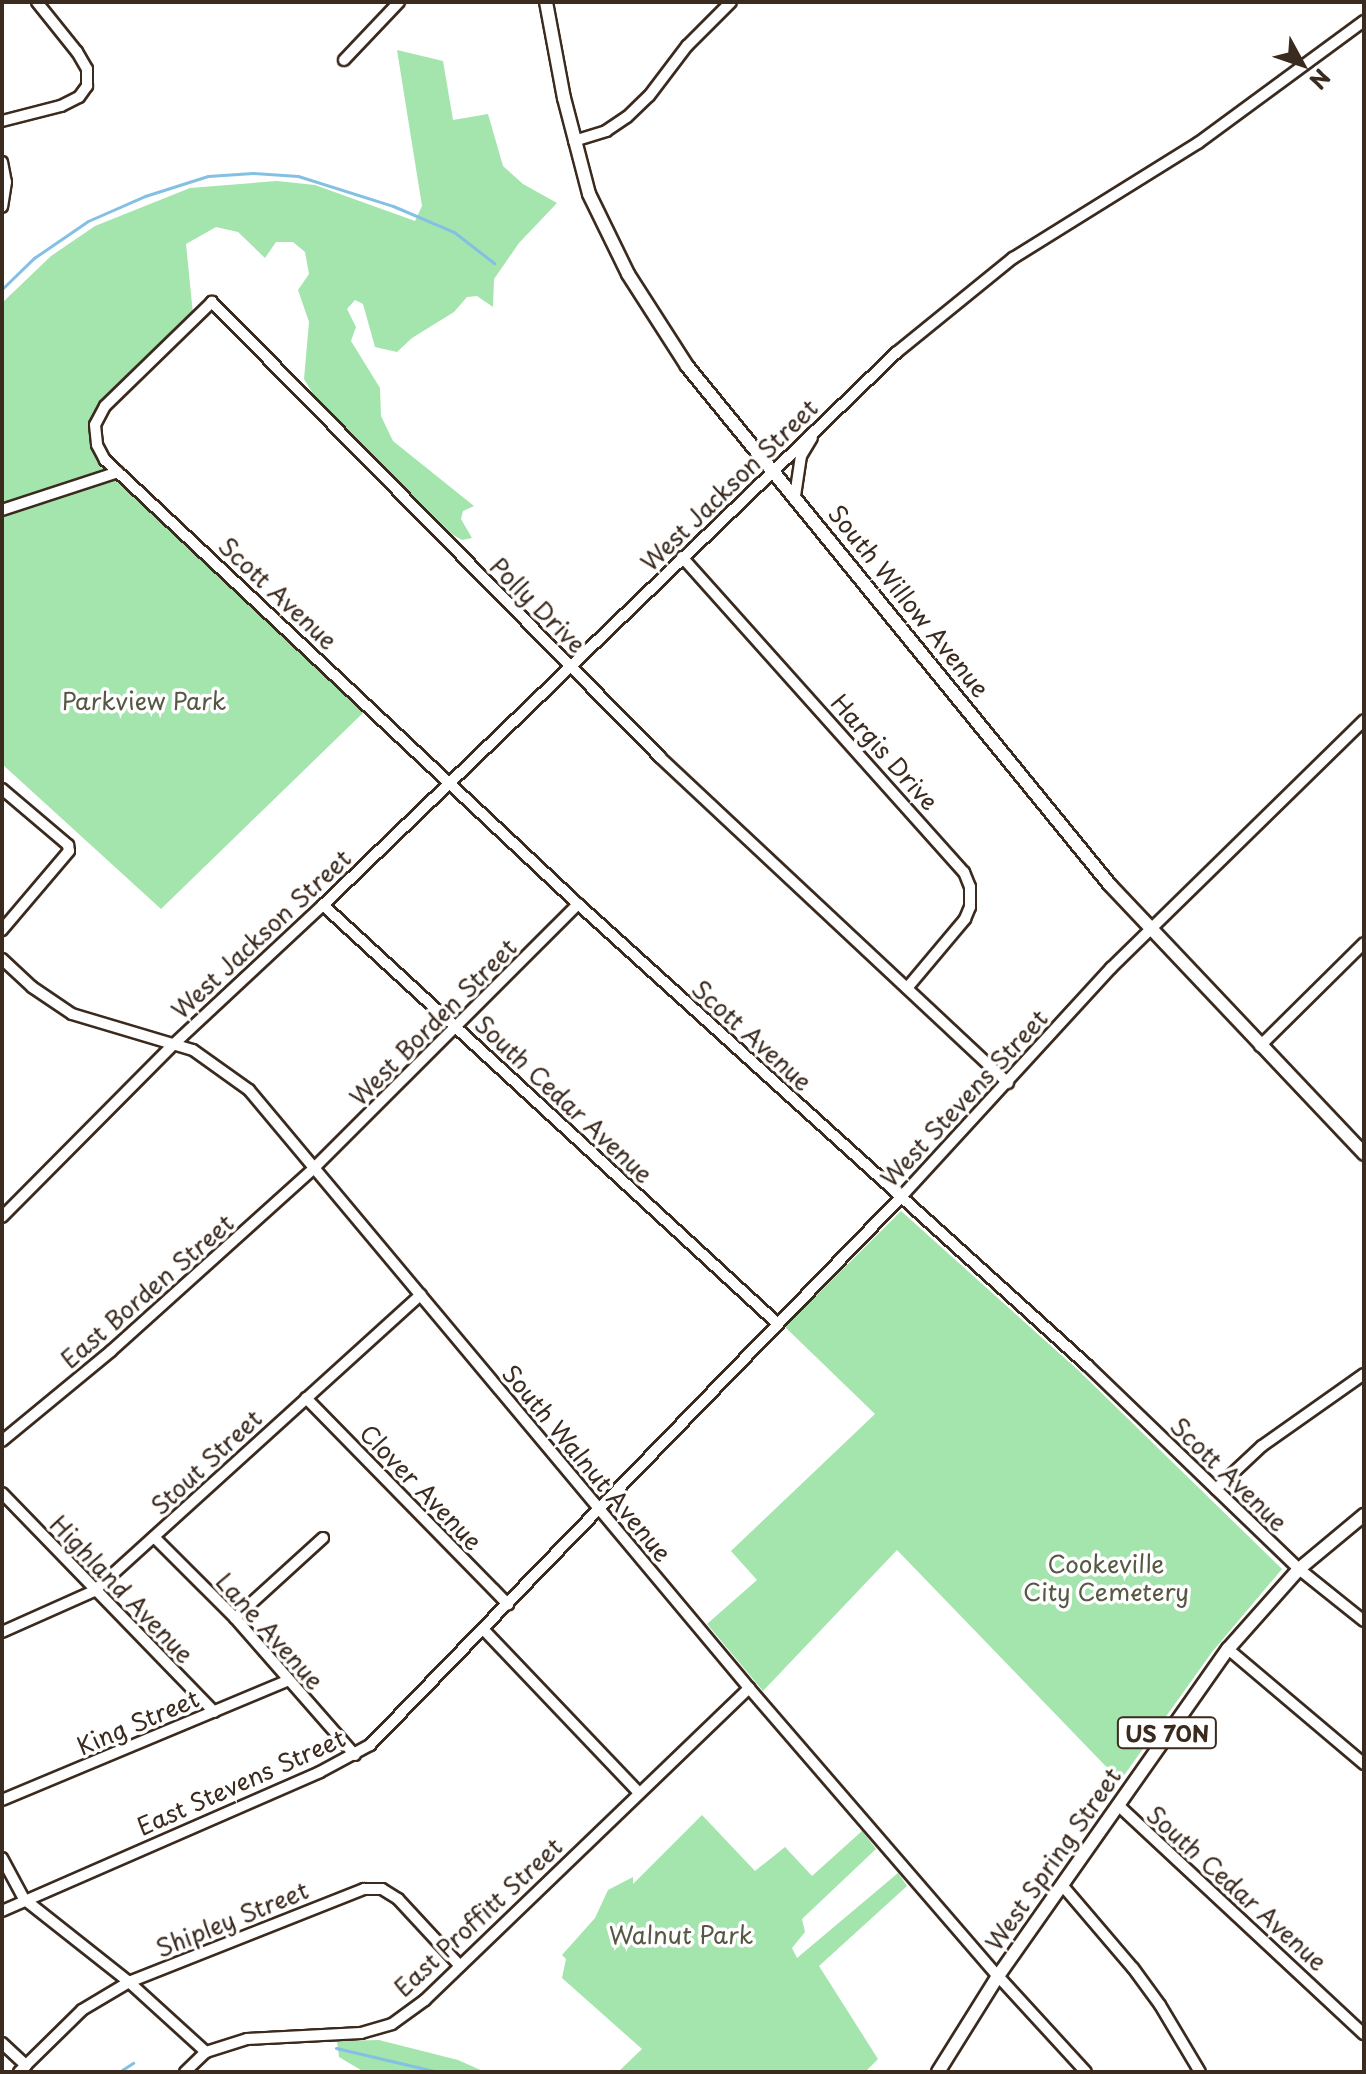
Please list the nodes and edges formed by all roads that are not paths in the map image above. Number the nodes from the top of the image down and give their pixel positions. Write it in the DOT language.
graph roads {
  1 [pos="37,2"];
  2 [pos="399,2"];
  3 [pos="546,2"];
  4 [pos="731,2"];
  5 [pos="1364,21"];
  6 [pos="344,60"];
  7 [pos="2,121"];
  8 [pos="574,141"];
  9 [pos="2,162"];
  10 [pos="2,207"];
  11 [pos="818,427"];
  12 [pos="773,470"];
  13 [pos="118,472"];
  14 [pos="795,496"];
  15 [pos="2,510"];
  16 [pos="682,557"];
  17 [pos="570,666"];
  18 [pos="1364,720"];
  19 [pos="450,780"];
  20 [pos="2,789"];
  21 [pos="578,904"];
  22 [pos="323,905"];
  23 [pos="2,930"];
  24 [pos="1149,931"];
  25 [pos="1364,943"];
  26 [pos="3,962"];
  27 [pos="907,988"];
  28 [pos="457,1028"];
  29 [pos="174,1044"];
  30 [pos="1260,1046"];
  31 [pos="1008,1083"];
  32 [pos="1364,1154"];
  33 [pos="315,1167"];
  34 [pos="901,1197"];
  35 [pos="2,1217"];
  36 [pos="421,1295"];
  37 [pos="777,1323"];
  38 [pos="1364,1374"];
  39 [pos="306,1398"];
  40 [pos="2,1441"];
  41 [pos="1216,1489"];
  42 [pos="2,1493"];
  43 [pos="598,1508"];
  44 [pos="1364,1515"];
  45 [pos="154,1537"];
  46 [pos="323,1538"];
  47 [pos="1299,1569"];
  48 [pos="94,1591"];
  49 [pos="508,1604"];
  50 [pos="235,1618"];
  51 [pos="1364,1621"];
  52 [pos="483,1629"];
  53 [pos="2,1632"];
  54 [pos="1228,1649"];
  55 [pos="289,1680"];
  56 [pos="749,1688"];
  57 [pos="214,1712"];
  58 [pos="355,1755"];
  59 [pos="1364,1764"];
  60 [pos="638,1792"];
  61 [pos="2,1800"];
  62 [pos="1118,1805"];
  63 [pos="2,1858"];
  64 [pos="1062,1885"];
  65 [pos="24,1899"];
  66 [pos="2,1911"];
  67 [pos="460,1966"];
  68 [pos="998,1976"];
  69 [pos="129,1982"];
  70 [pos="1364,2034"];
  71 [pos="2,2043"];
  72 [pos="206,2052"];
  73 [pos="22,2068"];
  74 [pos="185,2072"];
  75 [pos="938,2072"];
  76 [pos="1086,2072"];
  77 [pos="1200,2072"];
  1 -- 7 [label="street"];
  2 -- 6 [label="street"];
  3 -- 8 [label="main road, South Willow Avenue"];
  4 -- 8 [label="street"];
  5 -- 11 [label="street, West Jackson Street"];
  8 -- 12 [label="main road, South Willow Avenue"];
  9 -- 10 [label="street"];
  11 -- 12 [label="street, West Jackson Street"];
  11 -- 14 [label="street"];
  12 -- 14 [label="main road, South Willow Avenue"];
  12 -- 16 [label="street, West Jackson Street"];
  13 -- 15 [label="street"];
  13 -- 17 [label="street, Polly Drive"];
  13 -- 19 [label="street, Scott Avenue"];
  14 -- 24 [label="main road, South Willow Avenue"];
  16 -- 17 [label="street, West Jackson Street"];
  16 -- 27 [label="street, Hargis Drive"];
  17 -- 19 [label="street, West Jackson Street"];
  17 -- 27 [label="street, Polly Drive"];
  18 -- 24 [label="street, West Stevens Street"];
  19 -- 21 [label="street, Scott Avenue"];
  19 -- 22 [label="street, West Jackson Street"];
  20 -- 23 [label="street"];
  21 -- 28 [label="street, West Borden Street"];
  21 -- 34 [label="street, Scott Avenue"];
  22 -- 28 [label="street, South Cedar Avenue"];
  22 -- 29 [label="street, West Jackson Street"];
  24 -- 30 [label="main road, South Willow Avenue"];
  24 -- 31 [label="street, West Stevens Street"];
  25 -- 30 [label="street"];
  26 -- 29 [label="street, South Walnut Avenue"];
  27 -- 31 [label="street, Polly Drive"];
  28 -- 33 [label="street, West Borden Street"];
  28 -- 37 [label="street, South Cedar Avenue"];
  29 -- 33 [label="street, South Walnut Avenue"];
  29 -- 35 [label="street, West Jackson Street"];
  30 -- 32 [label="main road, South Willow Avenue"];
  31 -- 34 [label="street, West Stevens Street"];
  33 -- 36 [label="street, South Walnut Avenue"];
  33 -- 40 [label="street, East Borden Street"];
  34 -- 37 [label="street, West Stevens Street"];
  34 -- 41 [label="street, Scott Avenue"];
  36 -- 39 [label="street, Stout Street"];
  36 -- 43 [label="street, South Walnut Avenue"];
  37 -- 43 [label="street, West Stevens Street"];
  38 -- 41 [label="street"];
  39 -- 45 [label="street, Stout Street"];
  39 -- 49 [label="street, Clover Avenue"];
  41 -- 47 [label="street, Scott Avenue"];
  42 -- 48 [label="street, Highland Avenue"];
  43 -- 49 [label="street, East Stevens Street"];
  43 -- 56 [label="street, South Walnut Avenue"];
  44 -- 47 [label="main road, West Spring Street / US 70N"];
  45 -- 48 [label="street, Stout Street"];
  45 -- 50 [label="street, Lane Avenue"];
  46 -- 50 [label="street"];
  47 -- 51 [label="street, Scott Avenue"];
  47 -- 54 [label="main road, West Spring Street / US 70N"];
  48 -- 53 [label="street, Stout Street"];
  48 -- 57 [label="street, Highland Avenue"];
  49 -- 52 [label="street, East Stevens Street"];
  50 -- 55 [label="street, Lane Avenue"];
  52 -- 58 [label="street, East Stevens Street"];
  52 -- 60 [label="street"];
  54 -- 59 [label="street"];
  54 -- 62 [label="main road, West Spring Street / US 70N"];
  55 -- 57 [label="street, King Street"];
  55 -- 58 [label="street, Lane Avenue"];
  56 -- 60 [label="street, East Proffitt Street"];
  56 -- 68 [label="street, South Walnut Avenue"];
  57 -- 61 [label="street, King Street"];
  58 -- 65 [label="street, East Stevens Street"];
  60 -- 67 [label="street, East Proffitt Street"];
  62 -- 64 [label="main road, West Spring Street / US 70N"];
  62 -- 70 [label="street, South Cedar Avenue"];
  63 -- 65 [label="street"];
  64 -- 68 [label="main road, West Spring Street / US 70N"];
  64 -- 77 [label="street"];
  65 -- 66 [label="street, East Stevens Street"];
  65 -- 69 [label="street"];
  67 -- 69 [label="street, Shipley Street"];
  67 -- 72 [label="street, East Proffitt Street"];
  68 -- 75 [label="main road, US 70N"];
  68 -- 76 [label="street, South Walnut Avenue"];
  69 -- 72 [label="street"];
  69 -- 73 [label="street, Shipley Street"];
  71 -- 73 [label="street"];
  72 -- 74 [label="street, East Proffitt Street"];
}
